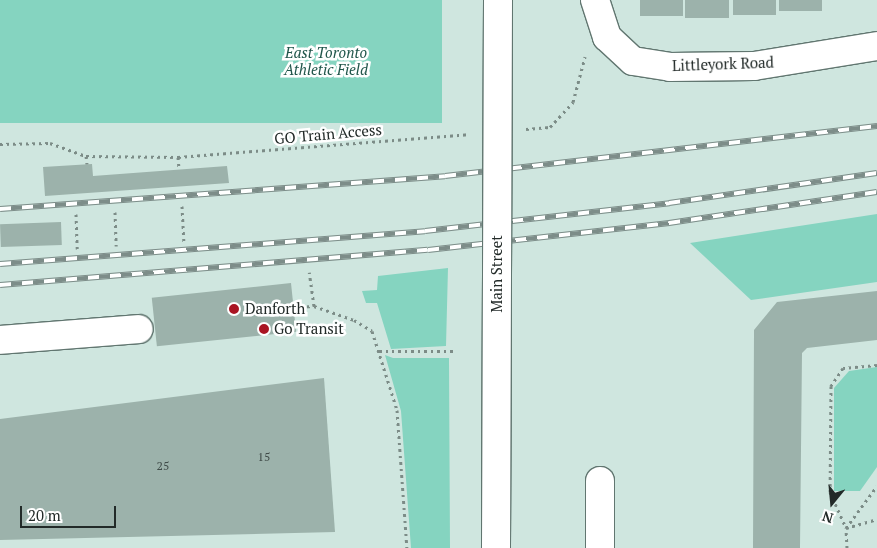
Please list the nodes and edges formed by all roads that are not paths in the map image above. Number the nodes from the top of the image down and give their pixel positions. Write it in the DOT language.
graph roads {
  1 [pos="498,0"];
  2 [pos="594,0"];
  3 [pos="877,46"];
  4 [pos="138,329"];
  5 [pos="0,340"];
  6 [pos="600,481"];
  7 [pos="496,548"];
  8 [pos="600,548"];
  1 -- 7 [label="street, Main Street, bridge"];
  2 -- 3 [label="street, Littleyork Road"];
  4 -- 5 [label="street"];
  6 -- 8 [label="street"];
}
